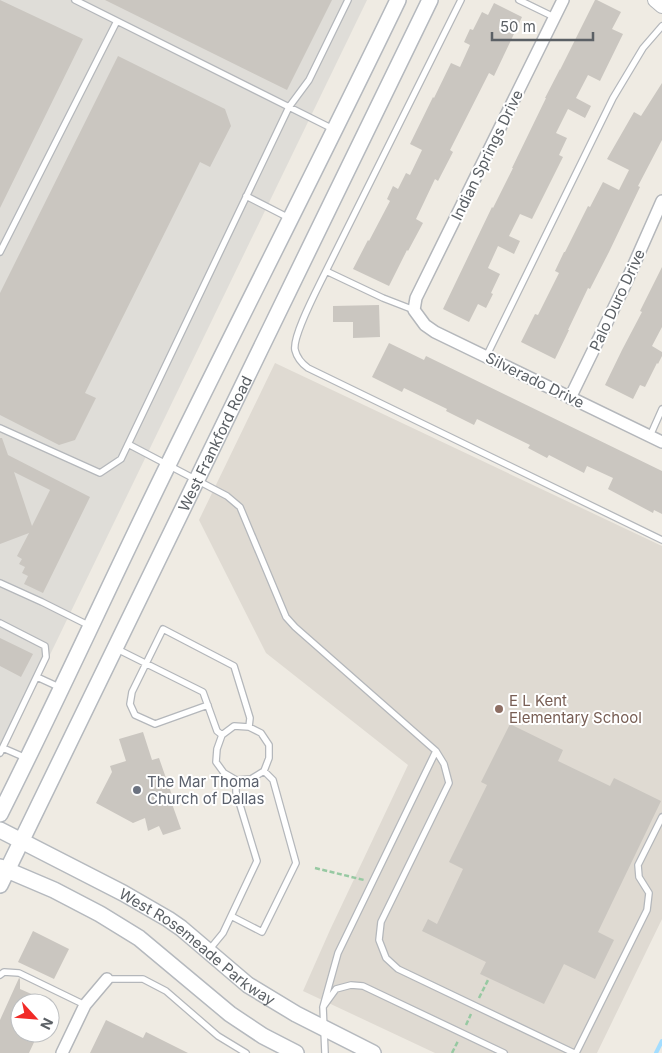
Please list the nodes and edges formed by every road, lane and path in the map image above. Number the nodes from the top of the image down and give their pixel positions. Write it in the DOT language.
graph roads {
  1 [pos="76,0"];
  2 [pos="348,0"];
  3 [pos="398,0"];
  4 [pos="430,0"];
  5 [pos="461,0"];
  6 [pos="519,0"];
  7 [pos="563,0"];
  8 [pos="655,0"];
  9 [pos="662,6"];
  10 [pos="554,17"];
  11 [pos="117,21"];
  12 [pos="662,26"];
  13 [pos="289,107"];
  14 [pos="335,130"];
  15 [pos="246,196"];
  16 [pos="662,201"];
  17 [pos="291,218"];
  18 [pos="0,252"];
  19 [pos="326,271"];
  20 [pos="414,310"];
  21 [pos="486,357"];
  22 [pos="570,398"];
  23 [pos="662,409"];
  24 [pos="0,428"];
  25 [pos="650,436"];
  26 [pos="662,442"];
  27 [pos="128,444"];
  28 [pos="168,464"];
  29 [pos="197,480"];
  30 [pos="662,540"];
  31 [pos="0,583"];
  32 [pos="0,623"];
  33 [pos="90,626"];
  34 [pos="115,648"];
  35 [pos="146,663"];
  36 [pos="36,677"];
  37 [pos="61,688"];
  38 [pos="208,705"];
  39 [pos="248,727"];
  40 [pos="222,736"];
  41 [pos="1,750"];
  42 [pos="436,751"];
  43 [pos="28,759"];
  44 [pos="264,771"];
  45 [pos="236,780"];
  46 [pos="0,814"];
  47 [pos="662,817"];
  48 [pos="0,830"];
  49 [pos="21,840"];
  50 [pos="4,868"];
  51 [pos="0,885"];
  52 [pos="231,916"];
  53 [pos="208,951"];
  54 [pos="0,975"];
  55 [pos="107,979"];
  56 [pos="84,1005"];
  57 [pos="323,1007"];
  58 [pos="324,1029"];
  59 [pos="62,1053"];
  60 [pos="246,1053"];
  61 [pos="296,1053"];
  62 [pos="325,1053"];
  63 [pos="374,1053"];
  64 [pos="504,1053"];
  65 [pos="575,1053"];
  1 -- 11 [label="lane"];
  2 -- 13 [label="lane"];
  3 -- 14 [label="main road, West Frankford Road"];
  4 -- 29 [label="main road, West Frankford Road"];
  5 -- 19 [label="lane"];
  6 -- 10 [label="lane"];
  7 -- 10 [label="street, Indian Springs Drive"];
  8 -- 9 [label="street"];
  10 -- 20 [label="street, Indian Springs Drive"];
  11 -- 13 [label="lane"];
  11 -- 18 [label="lane"];
  12 -- 21 [label="lane"];
  13 -- 14 [label="lane"];
  13 -- 15 [label="lane"];
  14 -- 17 [label="main road, West Frankford Road"];
  15 -- 17 [label="lane"];
  15 -- 27 [label="lane"];
  16 -- 22 [label="street, Palo Duro Drive"];
  17 -- 28 [label="main road, West Frankford Road"];
  19 -- 20 [label="lane"];
  19 -- 30 [label="lane"];
  20 -- 21 [label="street, Silverado Drive"];
  21 -- 22 [label="street, Silverado Drive"];
  22 -- 25 [label="street, Silverado Drive"];
  23 -- 25 [label="lane"];
  24 -- 27 [label="lane"];
  25 -- 26 [label="street, Silverado Drive"];
  27 -- 28 [label="lane"];
  28 -- 29 [label="lane"];
  28 -- 33 [label="main road, West Frankford Road"];
  29 -- 34 [label="main road, West Frankford Road"];
  29 -- 42 [label="lane"];
  31 -- 33 [label="lane"];
  32 -- 36 [label="lane"];
  33 -- 37 [label="main road, West Frankford Road"];
  34 -- 35 [label="lane"];
  34 -- 49 [label="main road, West Frankford Road"];
  35 -- 38 [label="lane"];
  35 -- 38 [label="lane"];
  35 -- 39 [label="lane"];
  36 -- 37 [label="lane"];
  36 -- 41 [label="lane"];
  37 -- 43 [label="main road, West Frankford Road"];
  38 -- 40 [label="lane"];
  39 -- 40 [label="lane"];
  39 -- 44 [label="lane"];
  40 -- 45 [label="lane"];
  41 -- 43 [label="lane"];
  42 -- 57 [label="lane"];
  42 -- 65 [label="lane"];
  43 -- 46 [label="main road, West Frankford Road"];
  44 -- 45 [label="lane"];
  44 -- 52 [label="lane"];
  45 -- 52 [label="lane"];
  47 -- 65 [label="lane"];
  48 -- 49 [label="main road, West Rosemeade Parkway"];
  49 -- 50 [label="main road, West Frankford Road"];
  49 -- 53 [label="main road, West Rosemeade Parkway"];
  50 -- 51 [label="main road, West Frankford Road"];
  50 -- 61 [label="main road, West Rosemeade Parkway"];
  52 -- 53 [label="lane"];
  53 -- 58 [label="main road, West Rosemeade Parkway"];
  54 -- 56 [label="lane"];
  55 -- 56 [label="street"];
  55 -- 60 [label="lane"];
  56 -- 59 [label="street"];
  57 -- 58 [label="lane"];
  57 -- 64 [label="lane"];
  58 -- 62 [label="lane"];
  58 -- 63 [label="main road, West Rosemeade Parkway"];
}
